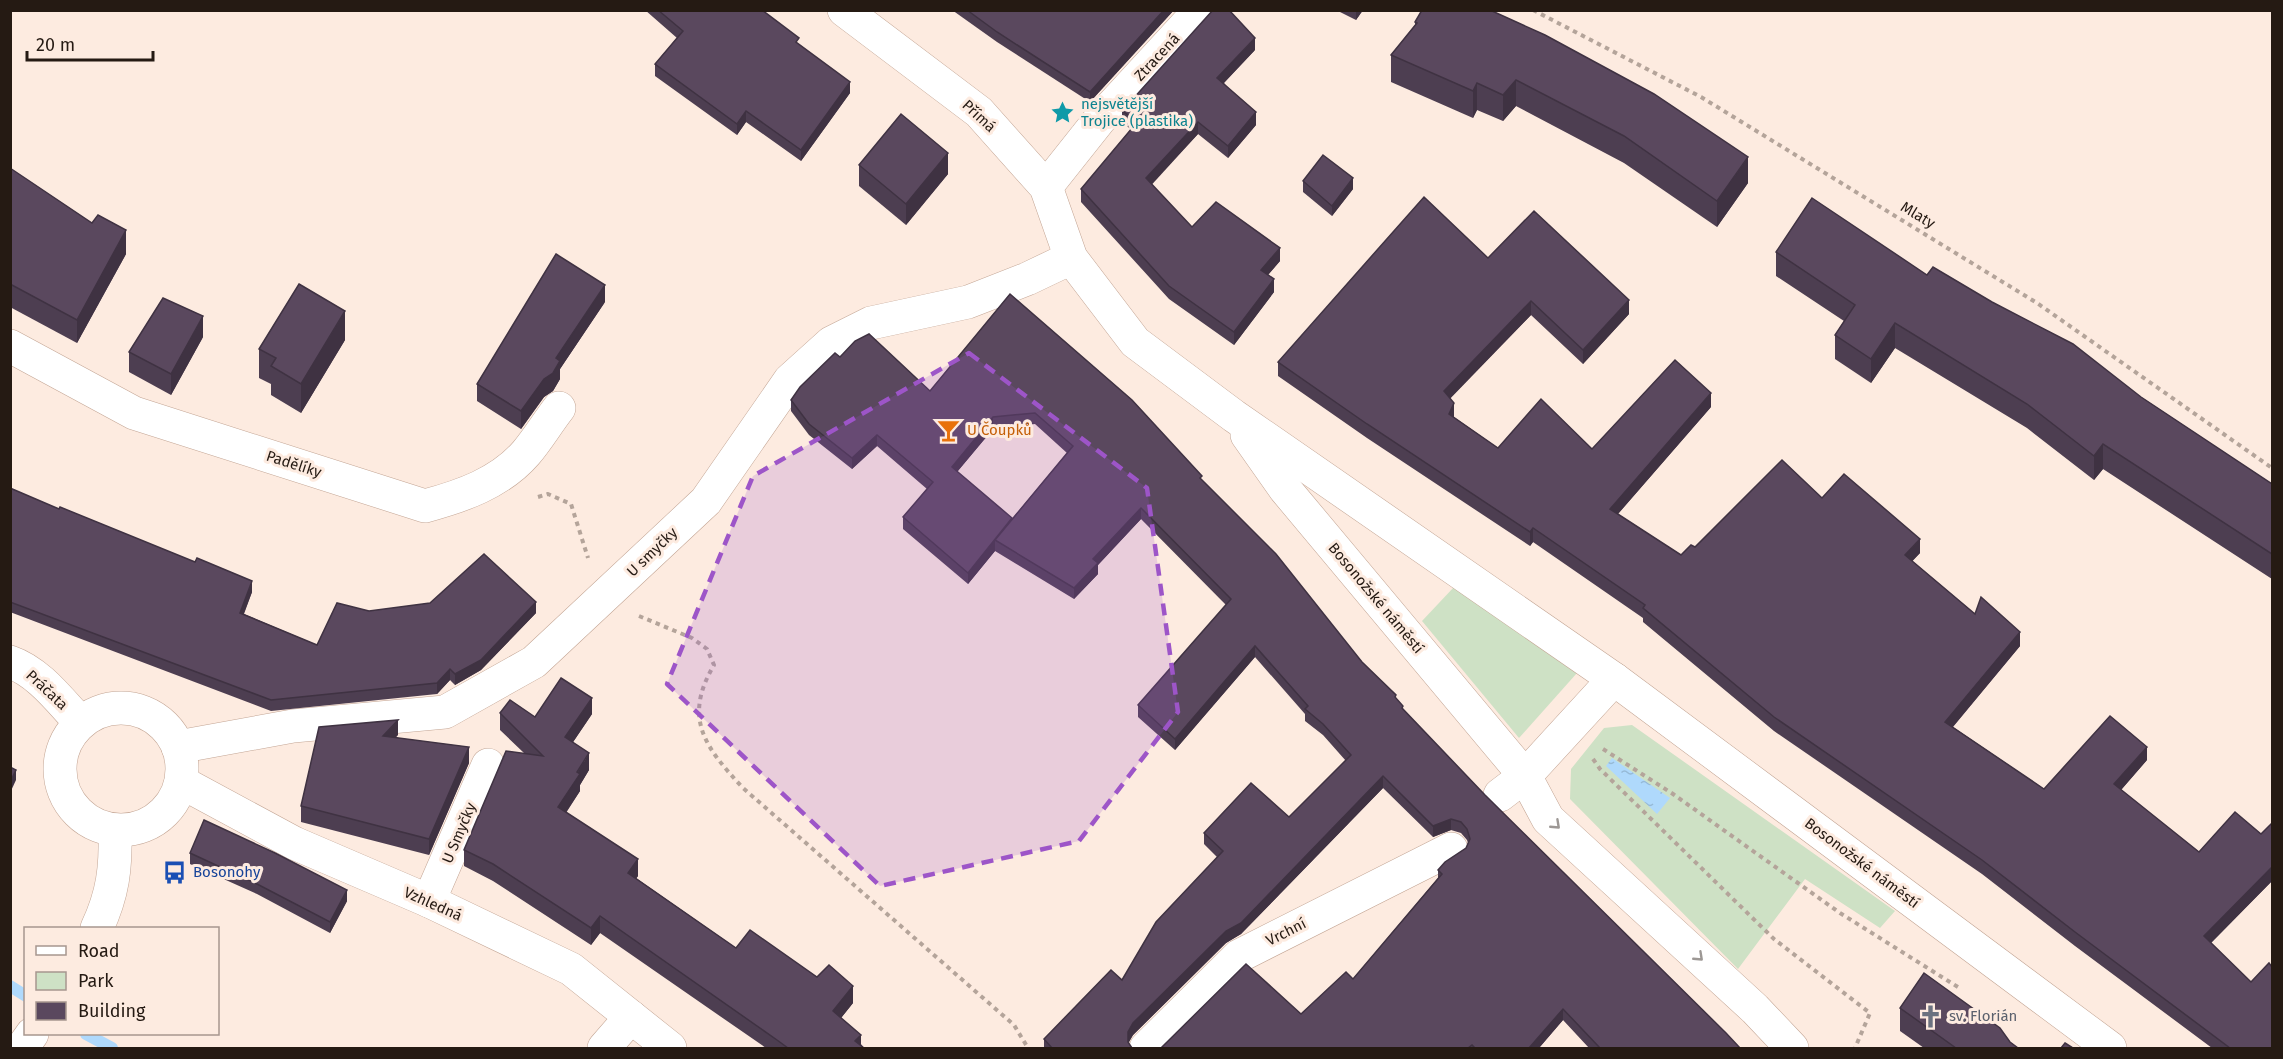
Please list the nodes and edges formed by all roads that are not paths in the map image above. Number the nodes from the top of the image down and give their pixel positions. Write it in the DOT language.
graph roads {
  1 [pos="843,10"];
  2 [pos="1200,10"];
  3 [pos="1046,188"];
  4 [pos="1071,258"];
  5 [pos="10,346"];
  6 [pos="559,408"];
  7 [pos="1234,416"];
  8 [pos="10,662"];
  9 [pos="1614,679"];
  10 [pos="80,722"];
  11 [pos="178,747"];
  12 [pos="488,765"];
  13 [pos="181,782"];
  14 [pos="1512,786"];
  15 [pos="115,830"];
  16 [pos="1451,849"];
  17 [pos="429,901"];
  18 [pos="97,927"];
  19 [pos="631,1017"];
  20 [pos="31,1035"];
  21 [pos="22,1048"];
  22 [pos="604,1048"];
  23 [pos="670,1048"];
  24 [pos="1146,1048"];
  25 [pos="1792,1048"];
  26 [pos="2110,1048"];
  1 -- 3 [label="street, Přímá"];
  2 -- 3 [label="street, Ztracená"];
  3 -- 4 [label="street, Přímá"];
  4 -- 7 [label="street, Bosonožské náměstí"];
  4 -- 11 [label="street, U smyčky"];
  5 -- 6 [label="street, Padělíky"];
  7 -- 9 [label="street, Bosonožské náměstí"];
  7 -- 14 [label="street, Bosonožské náměstí"];
  8 -- 10 [label="street, Práčata"];
  9 -- 14 [label="street"];
  9 -- 26 [label="street, Bosonožské náměstí"];
  10 -- 11 [label="street"];
  10 -- 15 [label="street"];
  11 -- 13 [label="street"];
  12 -- 17 [label="street, U Smyčky"];
  13 -- 15 [label="street"];
  13 -- 17 [label="street, Vzhledná"];
  14 -- 25 [label="street, Bosonožské náměstí, one-way"];
  15 -- 18 [label="street"];
  16 -- 24 [label="street, Vrchní"];
  17 -- 19 [label="street, Vzhledná"];
  19 -- 22 [label="street"];
  19 -- 23 [label="street, Vzhledná"];
  20 -- 21 [label="street"];
}
